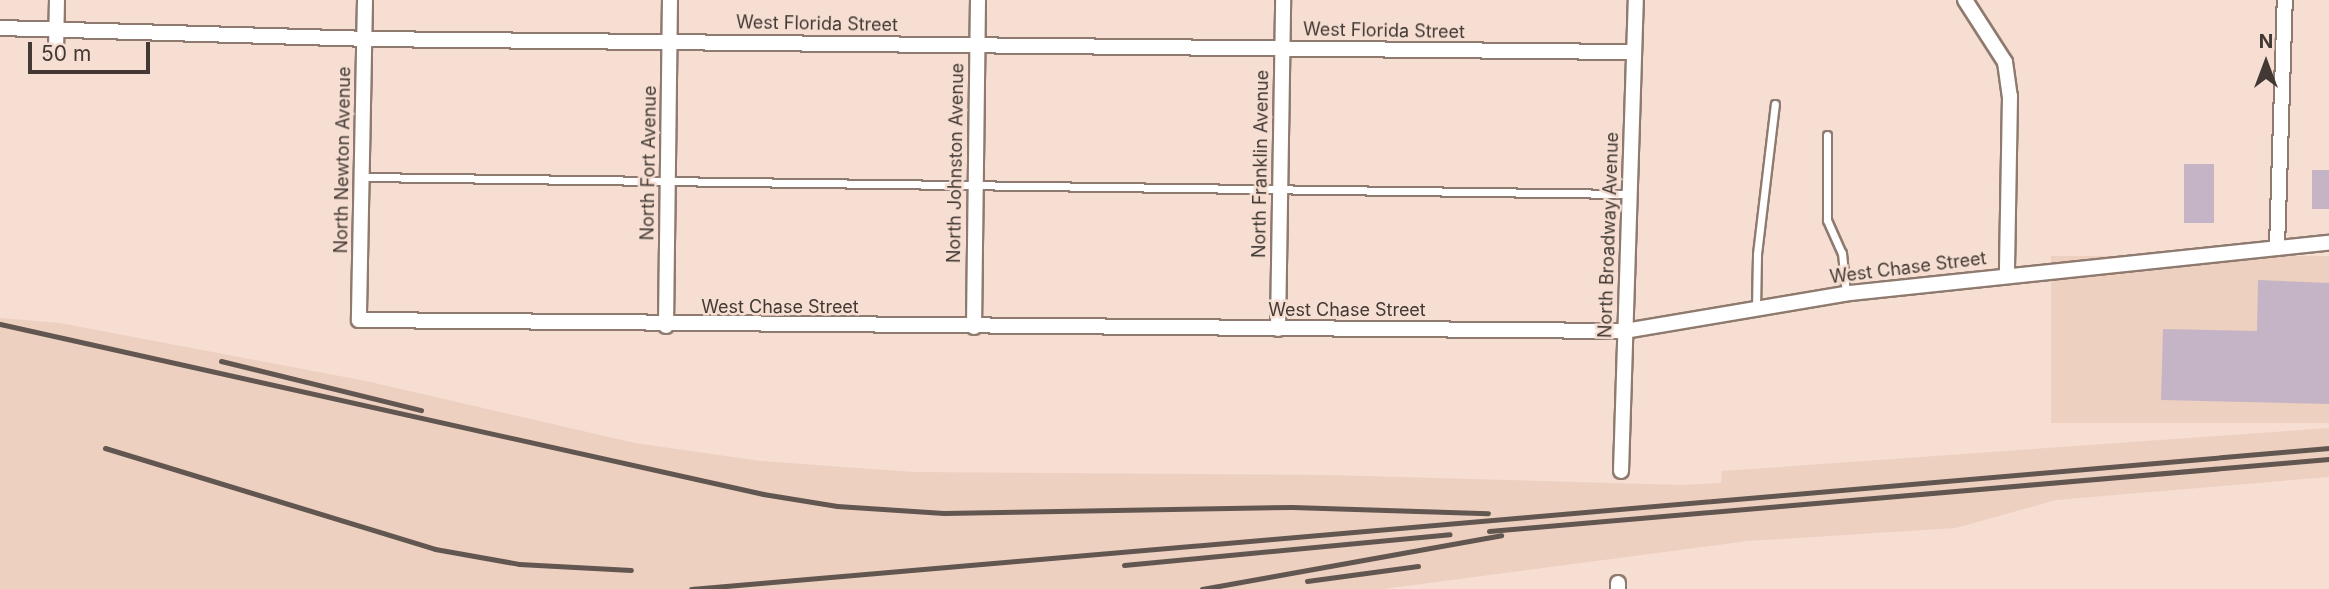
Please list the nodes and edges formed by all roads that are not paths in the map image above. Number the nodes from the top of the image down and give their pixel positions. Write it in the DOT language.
graph roads {
  1 [pos="57,0"];
  2 [pos="365,0"];
  3 [pos="670,0"];
  4 [pos="978,0"];
  5 [pos="1283,0"];
  6 [pos="1636,0"];
  7 [pos="1965,0"];
  8 [pos="2285,0"];
  9 [pos="0,28"];
  10 [pos="56,28"];
  11 [pos="365,40"];
  12 [pos="670,41"];
  13 [pos="976,45"];
  14 [pos="1282,49"];
  15 [pos="55,51"];
  16 [pos="1633,52"];
  17 [pos="1775,104"];
  18 [pos="1827,135"];
  19 [pos="362,177"];
  20 [pos="668,182"];
  21 [pos="975,186"];
  22 [pos="1280,187"];
  23 [pos="1629,194"];
  24 [pos="2329,243"];
  25 [pos="2277,248"];
  26 [pos="2007,275"];
  27 [pos="1846,294"];
  28 [pos="1756,309"];
  29 [pos="359,320"];
  30 [pos="666,326"];
  31 [pos="974,327"];
  32 [pos="1278,330"];
  33 [pos="1626,331"];
  34 [pos="1621,471"];
  1 -- 10 [label="street"];
  2 -- 11 [label="street, North Newton Avenue"];
  3 -- 12 [label="street, North Fort Avenue"];
  4 -- 13 [label="street, North Johnston Avenue"];
  5 -- 14 [label="street, North Franklin Avenue"];
  6 -- 16 [label="street, North Broadway Avenue"];
  7 -- 26 [label="street"];
  8 -- 25 [label="street"];
  9 -- 10 [label="street, West Florida Street"];
  10 -- 11 [label="street, West Florida Street"];
  10 -- 15 [label="street"];
  11 -- 12 [label="street, West Florida Street"];
  11 -- 19 [label="street, North Newton Avenue"];
  12 -- 13 [label="street, West Florida Street"];
  12 -- 20 [label="street, North Fort Avenue"];
  13 -- 14 [label="street, West Florida Street"];
  13 -- 21 [label="street, North Johnston Avenue"];
  14 -- 16 [label="street, West Florida Street"];
  14 -- 22 [label="street, North Franklin Avenue"];
  16 -- 23 [label="street, North Broadway Avenue"];
  17 -- 28 [label="lane"];
  18 -- 27 [label="lane"];
  19 -- 20 [label="lane"];
  19 -- 29 [label="street, North Newton Avenue"];
  20 -- 21 [label="lane"];
  20 -- 30 [label="street, North Fort Avenue"];
  21 -- 22 [label="lane"];
  21 -- 31 [label="street, North Johnston Avenue"];
  22 -- 23 [label="lane"];
  22 -- 32 [label="street, North Franklin Avenue"];
  23 -- 33 [label="street, North Broadway Avenue"];
  24 -- 25 [label="street, West Chase Street"];
  25 -- 26 [label="street, West Chase Street"];
  26 -- 27 [label="street, West Chase Street"];
  27 -- 28 [label="street, West Chase Street"];
  28 -- 33 [label="street, West Chase Street"];
  29 -- 30 [label="street, West Chase Street"];
  30 -- 31 [label="street, West Chase Street"];
  31 -- 32 [label="street, West Chase Street"];
  32 -- 33 [label="street, West Chase Street"];
  33 -- 34 [label="street, North Broadway Avenue"];
}
